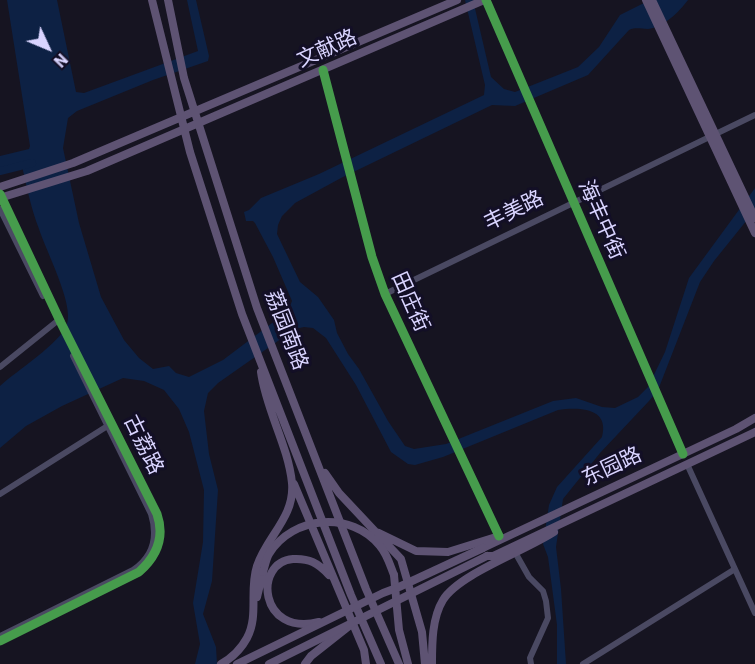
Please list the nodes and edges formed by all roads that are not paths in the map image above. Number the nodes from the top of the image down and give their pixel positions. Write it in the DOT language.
graph roads {
  1 [pos="153,0"];
  2 [pos="168,0"];
  3 [pos="457,0"];
  4 [pos="485,0"];
  5 [pos="646,0"];
  6 [pos="652,0"];
  7 [pos="663,30"];
  8 [pos="323,70"];
  9 [pos="194,112"];
  10 [pos="755,115"];
  11 [pos="181,117"];
  12 [pos="198,123"];
  13 [pos="185,130"];
  14 [pos="712,135"];
  15 [pos="0,187"];
  16 [pos="741,196"];
  17 [pos="1,197"];
  18 [pos="574,202"];
  19 [pos="0,209"];
  20 [pos="755,218"];
  21 [pos="754,230"];
  22 [pos="385,294"];
  23 [pos="59,324"];
  24 [pos="260,359"];
  25 [pos="0,367"];
  26 [pos="755,418"];
  27 [pos="108,422"];
  28 [pos="755,432"];
  29 [pos="683,454"];
  30 [pos="317,462"];
  31 [pos="687,464"];
  32 [pos="291,477"];
  33 [pos="0,494"];
  34 [pos="576,517"];
  35 [pos="537,523"];
  36 [pos="375,531"];
  37 [pos="499,536"];
  38 [pos="448,552"];
  39 [pos="516,554"];
  40 [pos="735,569"];
  41 [pos="333,580"];
  42 [pos="463,580"];
  43 [pos="253,610"];
  44 [pos="755,613"];
  45 [pos="332,619"];
  46 [pos="351,625"];
  47 [pos="0,636"];
  48 [pos="0,641"];
  49 [pos="221,664"];
  50 [pos="237,664"];
  51 [pos="270,664"];
  52 [pos="305,664"];
  53 [pos="367,664"];
  54 [pos="381,664"];
  55 [pos="399,664"];
  56 [pos="408,664"];
  57 [pos="425,664"];
  58 [pos="432,664"];
  59 [pos="531,664"];
  60 [pos="583,664"];
  1 -- 11 [label="main road, 荔园南路"];
  2 -- 9 [label="main road, 荔园南路"];
  3 -- 9 [label="main road"];
  4 -- 8 [label="main road, 文献路"];
  4 -- 18 [label="street, 海丰中街"];
  5 -- 7 [label="main road"];
  6 -- 7 [label="main road"];
  7 -- 14 [label="main road"];
  8 -- 12 [label="main road, 文献路"];
  8 -- 22 [label="street, 田庄街"];
  9 -- 11 [label="main road"];
  9 -- 12 [label="main road, 荔园南路"];
  10 -- 14 [label="street, 丰美路"];
  11 -- 13 [label="main road, 荔园南路"];
  11 -- 15 [label="main road"];
  12 -- 13 [label="main road, 文献路"];
  12 -- 30 [label="main road, 荔园南路"];
  13 -- 17 [label="main road, 文献路"];
  13 -- 24 [label="main road, 荔园南路"];
  14 -- 16 [label="main road"];
  14 -- 18 [label="street, 丰美路"];
  16 -- 20 [label="main road"];
  16 -- 21 [label="main road"];
  17 -- 23 [label="street, 古荔路"];
  18 -- 22 [label="street, 丰美路"];
  18 -- 29 [label="street, 海丰中街"];
  19 -- 23 [label="street, 古荔路"];
  22 -- 37 [label="street, 田庄街"];
  23 -- 25 [label="street"];
  23 -- 27 [label="street, 古荔路"];
  24 -- 32 [label="main road"];
  24 -- 54 [label="main road, 荔园南路"];
  26 -- 29 [label="main road, 东园路"];
  27 -- 33 [label="street"];
  27 -- 47 [label="street, 古荔路"];
  27 -- 48 [label="street, 古荔路"];
  28 -- 31 [label="main road, 东园路"];
  29 -- 35 [label="main road, 东园路"];
  30 -- 36 [label="main road"];
  30 -- 55 [label="main road, 荔园南路"];
  31 -- 34 [label="main road, 东园路"];
  31 -- 40 [label="street"];
  32 -- 41 [label="main road"];
  32 -- 43 [label="main road"];
  34 -- 39 [label="main road"];
  34 -- 46 [label="main road, 东园路, bridge"];
  35 -- 37 [label="main road"];
  35 -- 45 [label="main road, 东园路, bridge"];
  36 -- 38 [label="main road"];
  36 -- 57 [label="main road"];
  37 -- 38 [label="main road"];
  38 -- 42 [label="main road"];
  39 -- 42 [label="main road"];
  39 -- 59 [label="street"];
  40 -- 44 [label="street"];
  40 -- 60 [label="street"];
  41 -- 45 [label="main road, bridge"];
  41 -- 53 [label="main road"];
  42 -- 58 [label="main road"];
  43 -- 49 [label="main road"];
  43 -- 56 [label="main road, bridge"];
  45 -- 50 [label="main road, bridge"];
  46 -- 51 [label="main road, bridge"];
  46 -- 52 [label="main road, bridge"];
}
